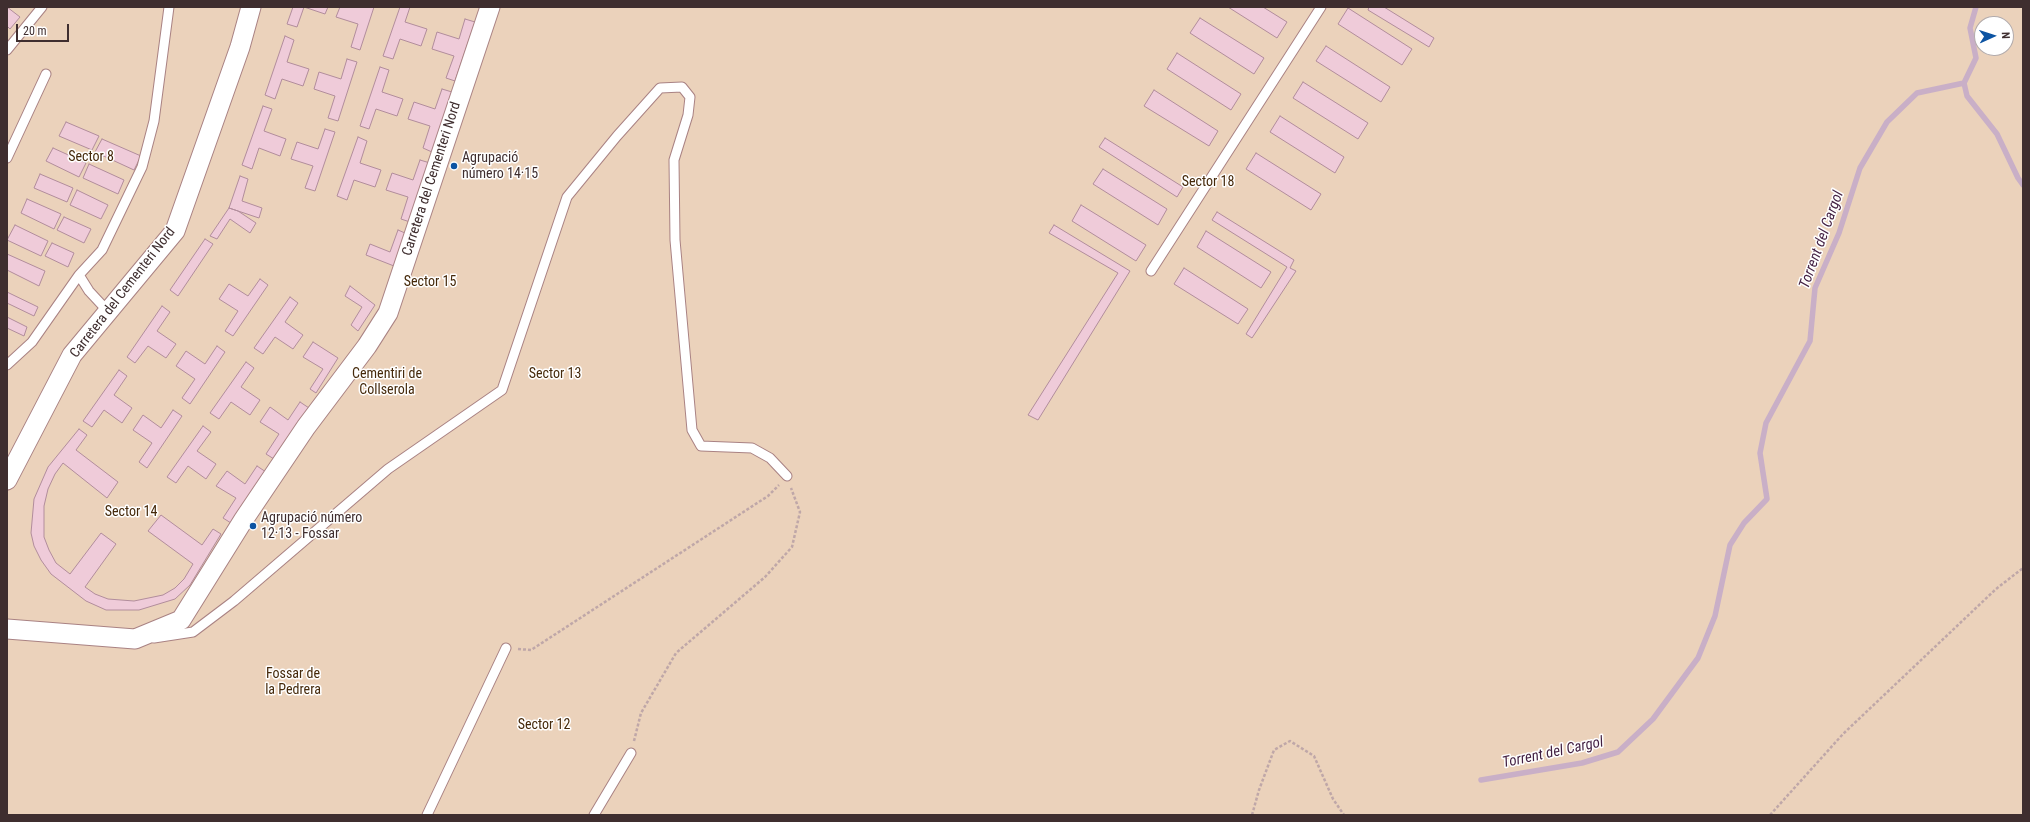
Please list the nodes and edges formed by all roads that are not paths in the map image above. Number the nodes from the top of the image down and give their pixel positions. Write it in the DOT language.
graph roads {
  1 [pos="42,7"];
  2 [pos="169,7"];
  3 [pos="251,7"];
  4 [pos="490,7"];
  5 [pos="1320,7"];
  6 [pos="7,50"];
  7 [pos="46,74"];
  8 [pos="7,158"];
  9 [pos="1151,272"];
  10 [pos="79,275"];
  11 [pos="111,308"];
  12 [pos="7,365"];
  13 [pos="787,476"];
  14 [pos="7,480"];
  15 [pos="9,628"];
  16 [pos="135,639"];
  17 [pos="506,648"];
  18 [pos="631,753"];
  19 [pos="427,815"];
  20 [pos="594,815"];
  1 -- 6 [label="lane"];
  2 -- 10 [label="lane"];
  3 -- 11 [label="street, Carretera del Cementeri Nord"];
  4 -- 16 [label="street, Carretera del Cementeri Nord"];
  5 -- 9 [label="lane"];
  7 -- 8 [label="lane"];
  10 -- 11 [label="lane"];
  10 -- 12 [label="lane"];
  11 -- 14 [label="street, Carretera del Cementeri Nord"];
  13 -- 16 [label="lane"];
  15 -- 16 [label="street, Carretera del Cementeri Nord"];
  17 -- 19 [label="lane"];
  18 -- 20 [label="lane"];
}
